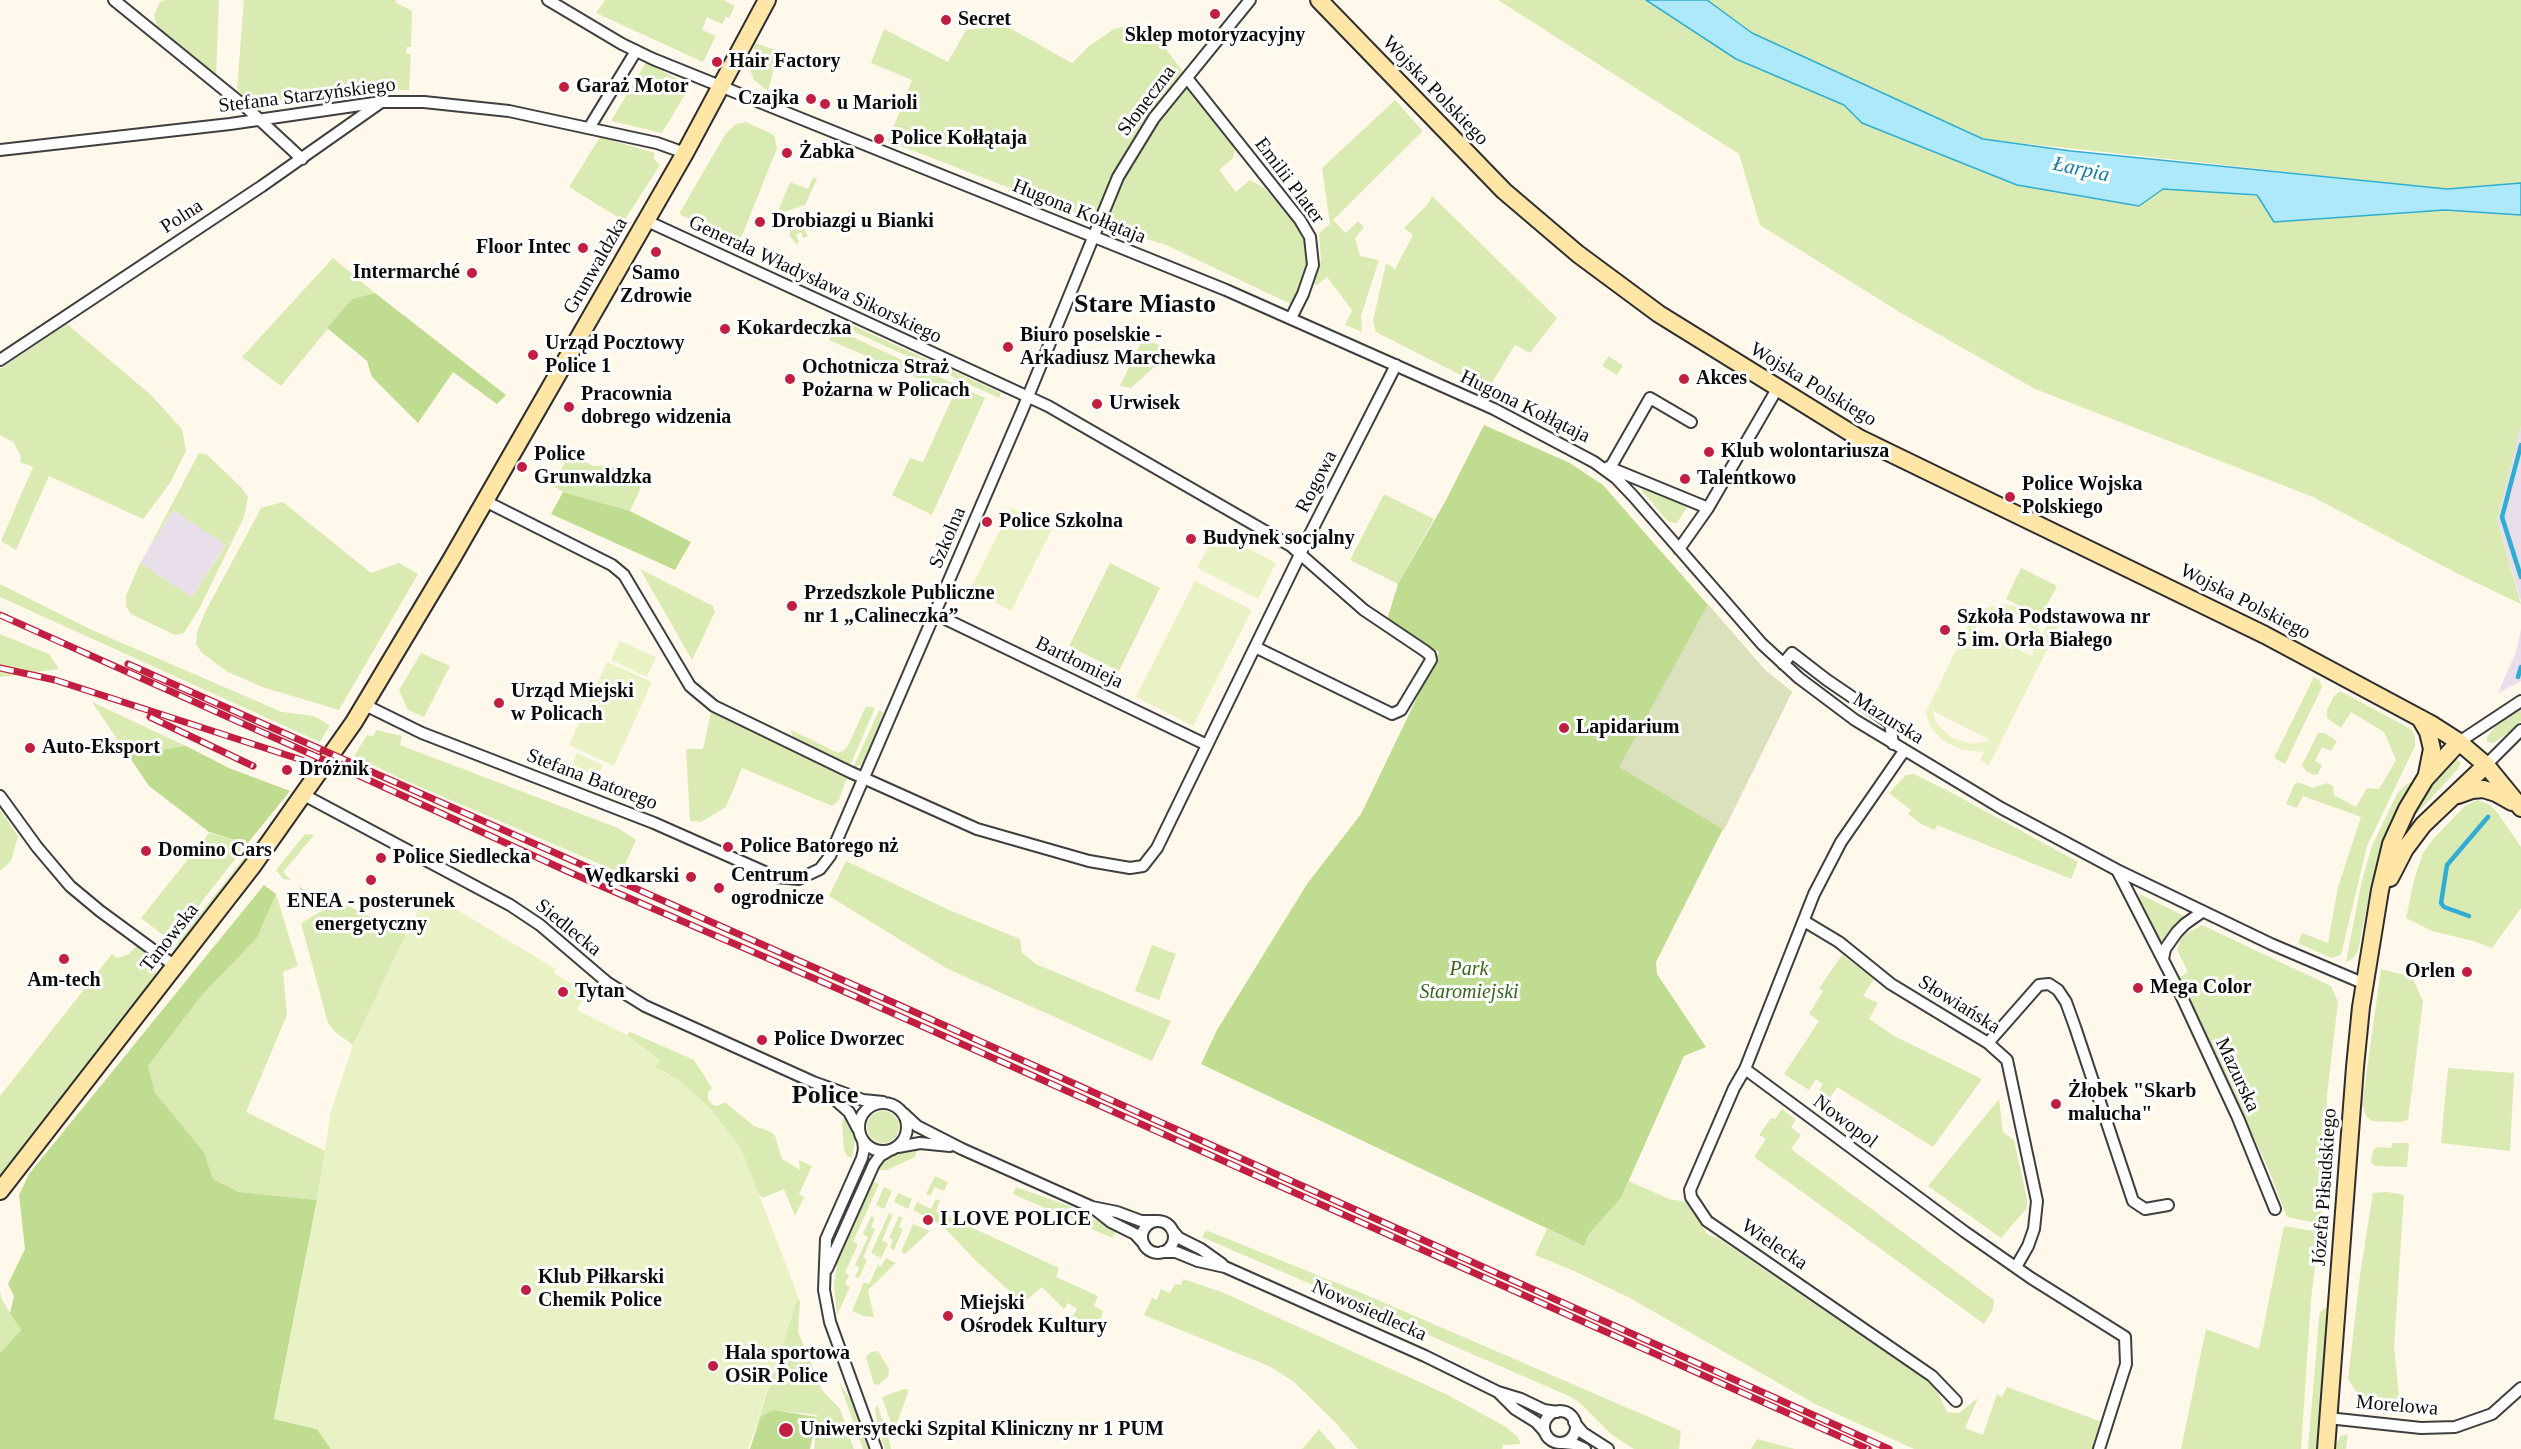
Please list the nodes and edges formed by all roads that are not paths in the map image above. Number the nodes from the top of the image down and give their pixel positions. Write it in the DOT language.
graph roads {
  1 [pos="114,0"];
  2 [pos="548,0"];
  3 [pos="766,0"];
  4 [pos="1250,0"];
  5 [pos="1318,0"];
  6 [pos="636,51"];
  7 [pos="1186,78"];
  8 [pos="722,87"];
  9 [pos="381,102"];
  10 [pos="261,120"];
  11 [pos="589,128"];
  12 [pos="0,150"];
  13 [pos="685,153"];
  14 [pos="302,159"];
  15 [pos="646,221"];
  16 [pos="1095,237"];
  17 [pos="1291,318"];
  18 [pos="0,360"];
  19 [pos="1396,365"];
  20 [pos="1777,389"];
  21 [pos="1027,397"];
  22 [pos="1691,423"];
  23 [pos="1594,462"];
  24 [pos="1610,468"];
  25 [pos="485,501"];
  26 [pos="1708,508"];
  27 [pos="1679,549"];
  28 [pos="1301,555"];
  29 [pos="934,614"];
  30 [pos="1255,647"];
  31 [pos="1783,664"];
  32 [pos="2521,701"];
  33 [pos="365,705"];
  34 [pos="2420,718"];
  35 [pos="2521,730"];
  36 [pos="2459,742"];
  37 [pos="1893,744"];
  38 [pos="1207,745"];
  39 [pos="1904,751"];
  40 [pos="2486,765"];
  41 [pos="864,778"];
  42 [pos="2425,778"];
  43 [pos="304,795"];
  44 [pos="0,796"];
  45 [pos="2446,801"];
  46 [pos="2521,809"];
  47 [pos="2117,870"];
  48 [pos="807,877"];
  49 [pos="2202,912"];
  50 [pos="1804,921"];
  51 [pos="2374,928"];
  52 [pos="2163,958"];
  53 [pos="175,966"];
  54 [pos="2365,984"];
  55 [pos="1988,1043"];
  56 [pos="1745,1069"];
  57 [pos="813,1082"];
  58 [pos="883,1102"];
  59 [pos="903,1113"];
  60 [pos="861,1135"];
  61 [pos="892,1149"];
  62 [pos="962,1149"];
  63 [pos="0,1191"];
  64 [pos="2169,1205"];
  65 [pos="1092,1207"];
  66 [pos="2275,1209"];
  67 [pos="1156,1221"];
  68 [pos="1172,1230"];
  69 [pos="1144,1244"];
  70 [pos="1162,1252"];
  71 [pos="1225,1266"];
  72 [pos="2016,1267"];
  73 [pos="825,1278"];
  74 [pos="2521,1388"];
  75 [pos="1497,1392"];
  76 [pos="1956,1401"];
  77 [pos="1557,1412"];
  78 [pos="2328,1418"];
  79 [pos="1574,1422"];
  80 [pos="1551,1441"];
  81 [pos="876,1449"];
  82 [pos="1585,1449"];
  83 [pos="1608,1449"];
  84 [pos="2099,1449"];
  85 [pos="2326,1449"];
  1 -- 10 [label="street"];
  2 -- 6 [label="street, Hugona Kołłątaja"];
  3 -- 8 [label="street, Grunwaldzka"];
  4 -- 7 [label="street, Słoneczna"];
  5 -- 20 [label="street, Wojska Polskiego"];
  6 -- 8 [label="street, Hugona Kołłątaja"];
  6 -- 11 [label="street"];
  7 -- 16 [label="street, Słoneczna"];
  7 -- 17 [label="street, Emilii Plater"];
  8 -- 13 [label="street, Grunwaldzka"];
  8 -- 16 [label="street, Hugona Kołłątaja"];
  9 -- 10 [label="street, Stefana Starzyńskiego"];
  9 -- 11 [label="street, Stefana Starzyńskiego"];
  9 -- 14 [label="street, Polna"];
  10 -- 12 [label="street, Stefana Starzyńskiego"];
  10 -- 14 [label="street"];
  11 -- 13 [label="street, Stefana Starzyńskiego"];
  13 -- 15 [label="street, Grunwaldzka"];
  14 -- 18 [label="street, Polna"];
  15 -- 21 [label="street, Generała Władysława Sikorskiego"];
  15 -- 25 [label="street, Grunwaldzka"];
  16 -- 17 [label="street, Hugona Kołłątaja"];
  16 -- 21 [label="street, Szkolna"];
  17 -- 19 [label="street, Hugona Kołłątaja"];
  19 -- 23 [label="street, Hugona Kołłątaja"];
  19 -- 28 [label="street, Rogowa"];
  20 -- 26 [label="street"];
  20 -- 34 [label="street, Wojska Polskiego"];
  21 -- 28 [label="street, Generała Władysława Sikorskiego"];
  21 -- 29 [label="street, Szkolna"];
  22 -- 24 [label="street"];
  23 -- 24 [label="street, Hugona Kołłątaja"];
  23 -- 27 [label="street, Hugona Kołłątaja"];
  24 -- 26 [label="street, Hugona Kołłątaja"];
  25 -- 33 [label="street, Grunwaldzka"];
  25 -- 41 [label="street"];
  26 -- 27 [label="street"];
  27 -- 31 [label="street, Mazurska"];
  28 -- 30 [label="street, Rogowa"];
  28 -- 30 [label="street, Generała Władysława Sikorskiego"];
  29 -- 38 [label="street, Bartłomieja"];
  29 -- 41 [label="street, Szkolna"];
  30 -- 38 [label="street, Rogowa"];
  31 -- 37 [label="street, Mazurska"];
  31 -- 37 [label="street"];
  32 -- 36 [label="street"];
  33 -- 43 [label="street, Tanowska"];
  33 -- 48 [label="street, Stefana Batorego"];
  34 -- 36 [label="street, Wojska Polskiego"];
  34 -- 42 [label="street, Józefa Piłsudskiego"];
  35 -- 40 [label="street"];
  36 -- 40 [label="street, Wojska Polskiego"];
  36 -- 42 [label="street, Józefa Piłsudskiego"];
  37 -- 39 [label="street, Mazurska"];
  38 -- 41 [label="street, Rogowa"];
  39 -- 47 [label="street, Mazurska"];
  39 -- 50 [label="street"];
  40 -- 45 [label="street, Józefa Piłsudskiego"];
  40 -- 46 [label="street, Wojska Polskiego"];
  41 -- 48 [label="street, Szkolna"];
  42 -- 51 [label="street, Józefa Piłsudskiego"];
  43 -- 53 [label="street, Tanowska"];
  43 -- 57 [label="street, Siedlecka"];
  44 -- 53 [label="street"];
  45 -- 46 [label="street, Józefa Piłsudskiego"];
  45 -- 51 [label="street, Józefa Piłsudskiego"];
  47 -- 49 [label="street, Mazurska"];
  47 -- 52 [label="street, Mazurska"];
  49 -- 52 [label="street"];
  49 -- 54 [label="street, Mazurska"];
  50 -- 55 [label="street, Słowiańska"];
  50 -- 56 [label="street"];
  51 -- 54 [label="street, Józefa Piłsudskiego"];
  52 -- 66 [label="street, Mazurska"];
  53 -- 63 [label="street, Tanowska"];
  54 -- 78 [label="street, Józefa Piłsudskiego"];
  55 -- 64 [label="street"];
  55 -- 72 [label="street, Słowiańska"];
  56 -- 72 [label="street, Nowopol"];
  56 -- 76 [label="street, Wielecka"];
  57 -- 58 [label="street, Siedlecka"];
  57 -- 60 [label="street, Siedlecka"];
  58 -- 59 [label="street"];
  58 -- 60 [label="street"];
  59 -- 61 [label="street"];
  59 -- 62 [label="street, Nowosiedlecka"];
  60 -- 61 [label="street"];
  60 -- 73 [label="street"];
  61 -- 62 [label="street, Nowosiedlecka"];
  61 -- 73 [label="street"];
  62 -- 65 [label="street, Nowosiedlecka"];
  65 -- 67 [label="street, Nowosiedlecka"];
  65 -- 69 [label="street, Nowosiedlecka"];
  67 -- 68 [label="street, Nowosiedlecka"];
  67 -- 69 [label="street"];
  68 -- 70 [label="street"];
  68 -- 71 [label="street, Nowosiedlecka"];
  69 -- 70 [label="street, Nowosiedlecka"];
  70 -- 71 [label="street, Nowosiedlecka"];
  71 -- 75 [label="street, Nowosiedlecka"];
  72 -- 84 [label="street, Nowopol"];
  73 -- 81 [label="street"];
  74 -- 78 [label="street, Morelowa"];
  75 -- 77 [label="street, Nowosiedlecka"];
  75 -- 80 [label="street, Nowosiedlecka"];
  77 -- 79 [label="street, Nowosiedlecka"];
  77 -- 80 [label="street"];
  78 -- 85 [label="street, Józefa Piłsudskiego"];
  79 -- 80 [label="street"];
  79 -- 83 [label="street, Nowosiedlecka"];
  80 -- 82 [label="street, Nowosiedlecka"];
}
